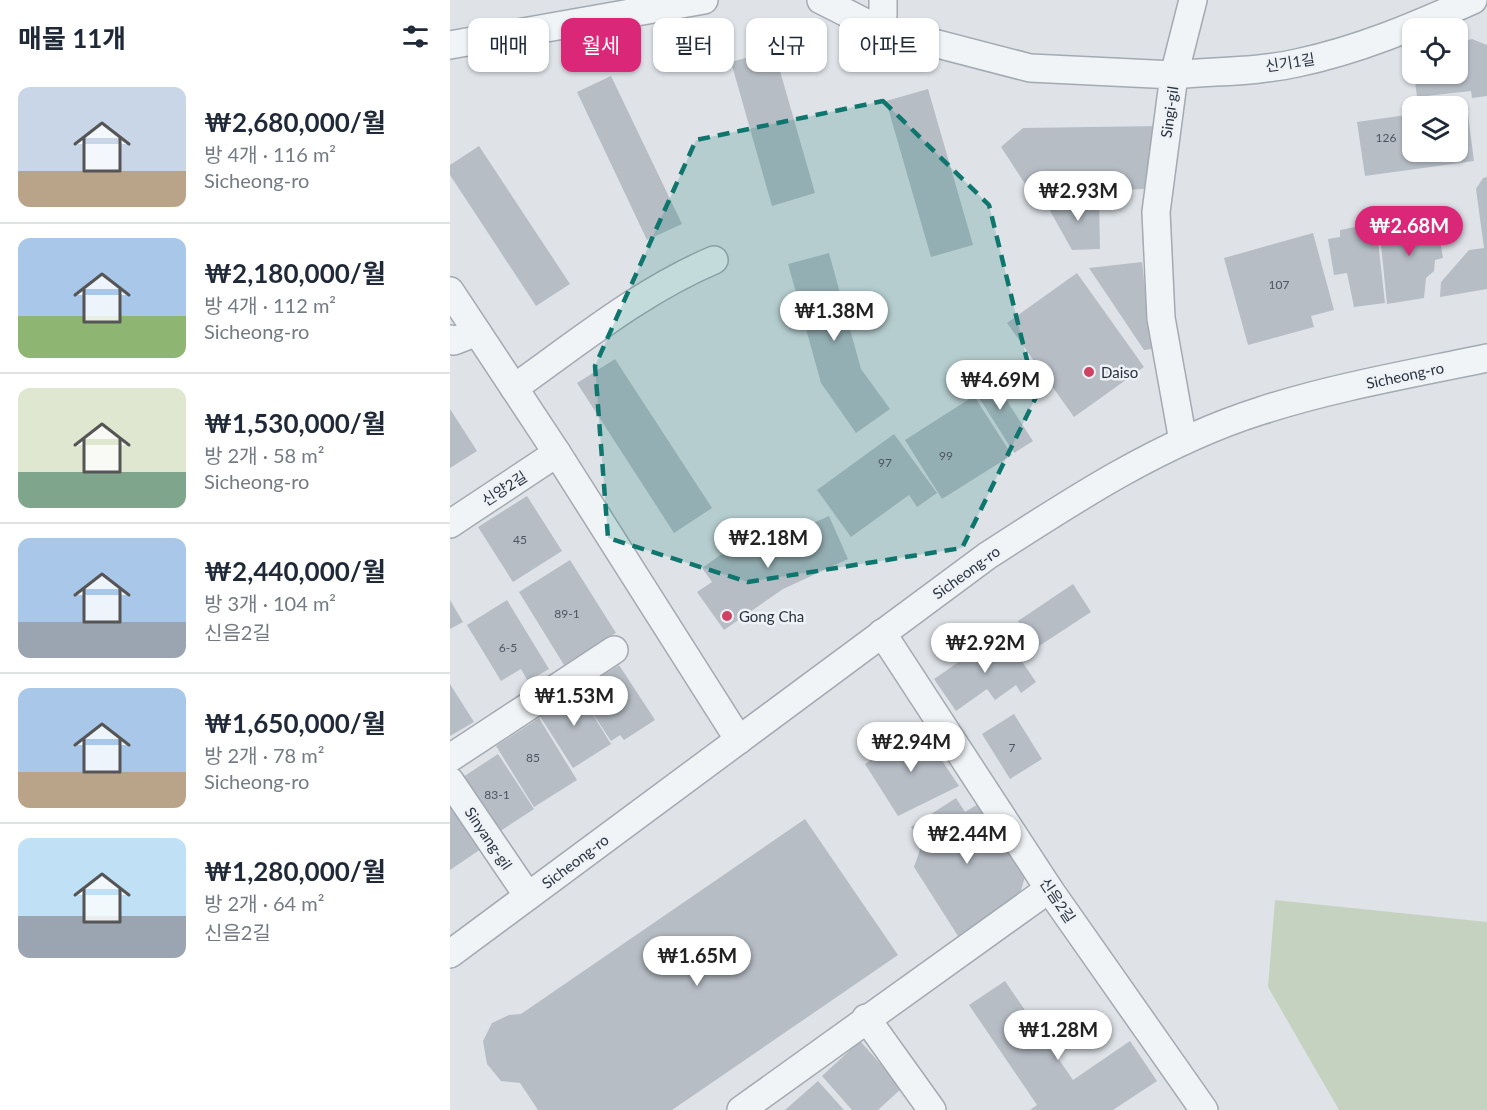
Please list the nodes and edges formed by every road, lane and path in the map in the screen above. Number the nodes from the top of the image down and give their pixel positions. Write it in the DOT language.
graph roads {
  1 [pos="704,0"];
  2 [pos="821,0"];
  3 [pos="883,0"];
  4 [pos="1193,0"];
  5 [pos="1473,0"];
  6 [pos="856,18"];
  7 [pos="881,18"];
  8 [pos="939,44"];
  9 [pos="450,45"];
  10 [pos="1174,75"];
  11 [pos="714,260"];
  12 [pos="450,291"];
  13 [pos="477,332"];
  14 [pos="450,339"];
  15 [pos="1487,358"];
  16 [pos="514,388"];
  17 [pos="1183,441"];
  18 [pos="557,453"];
  19 [pos="450,524"];
  20 [pos="882,633"];
  21 [pos="614,650"];
  22 [pos="739,740"];
  23 [pos="450,758"];
  24 [pos="450,781"];
  25 [pos="1049,889"];
  26 [pos="528,896"];
  27 [pos="450,954"];
  28 [pos="866,1018"];
  29 [pos="1202,1106"];
  30 [pos="741,1110"];
  31 [pos="932,1110"];
  1 -- 9 [label="street"];
  2 -- 6 [label="street, Singi-gil"];
  3 -- 7 [label="street"];
  4 -- 10 [label="street"];
  5 -- 10 [label="street, 신기1길"];
  8 -- 10 [label="street, Singi-gil"];
  10 -- 17 [label="street, Singi-gil"];
  11 -- 16 [label="street"];
  12 -- 13 [label="street"];
  13 -- 14 [label="street"];
  13 -- 16 [label="street"];
  15 -- 17 [label="street, Sicheong-ro"];
  16 -- 18 [label="street"];
  17 -- 20 [label="street, Sicheong-ro"];
  18 -- 19 [label="street, 신양2길"];
  18 -- 22 [label="street"];
  20 -- 22 [label="street, Sicheong-ro"];
  20 -- 25 [label="street, 신음2길"];
  21 -- 23 [label="street"];
  22 -- 26 [label="street, Sicheong-ro"];
  24 -- 26 [label="street, Sinyang-gil"];
  25 -- 28 [label="street"];
  25 -- 29 [label="street, 신음2길"];
  26 -- 27 [label="street, Sicheong-ro"];
  28 -- 30 [label="street"];
  28 -- 31 [label="street"];
}
